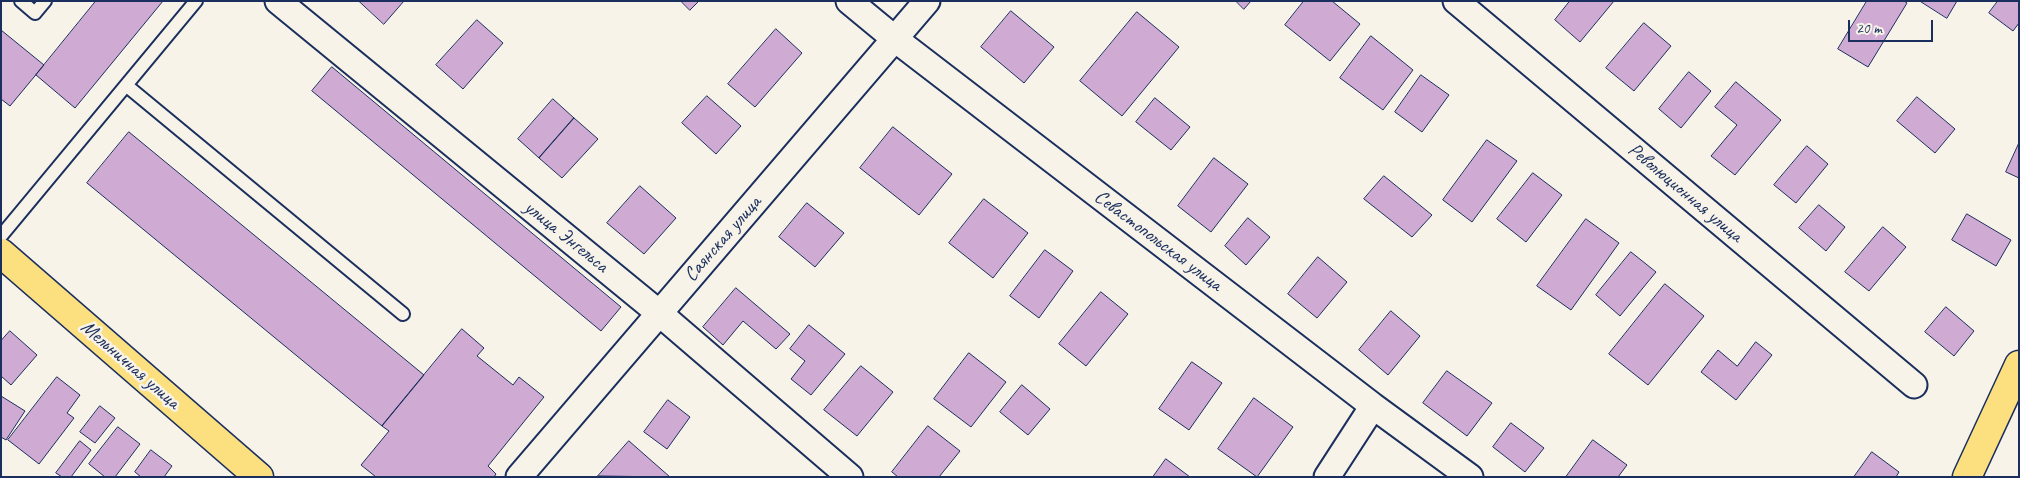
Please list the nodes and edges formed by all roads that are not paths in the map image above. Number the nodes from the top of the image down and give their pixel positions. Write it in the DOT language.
graph roads {
  1 [pos="21,1"];
  2 [pos="45,1"];
  3 [pos="196,1"];
  4 [pos="278,1"];
  5 [pos="849,1"];
  6 [pos="927,1"];
  7 [pos="1456,1"];
  8 [pos="895,39"];
  9 [pos="126,86"];
  10 [pos="1,236"];
  11 [pos="1,253"];
  12 [pos="659,313"];
  13 [pos="403,314"];
  14 [pos="2019,365"];
  15 [pos="1914,385"];
  16 [pos="1373,406"];
  17 [pos="260,477"];
  18 [pos="519,477"];
  19 [pos="850,477"];
  20 [pos="1327,477"];
  21 [pos="1470,477"];
  22 [pos="1967,477"];
  1 -- 2 [label="lane"];
  3 -- 9 [label="lane"];
  4 -- 12 [label="street, улица Энгельса"];
  5 -- 8 [label="street, Севастопольская улица"];
  6 -- 8 [label="street, Саянская улица"];
  7 -- 15 [label="street, Революционная улица"];
  8 -- 12 [label="street, Саянская улица"];
  8 -- 16 [label="street, Севастопольская улица"];
  9 -- 10 [label="lane"];
  9 -- 13 [label="lane"];
  11 -- 17 [label="main road, Мельничная улица"];
  12 -- 18 [label="street, Саянская улица"];
  12 -- 19 [label="street, улица Энгельса"];
  14 -- 22 [label="main road"];
  16 -- 20 [label="street"];
  16 -- 21 [label="street, Севастопольская улица"];
}
